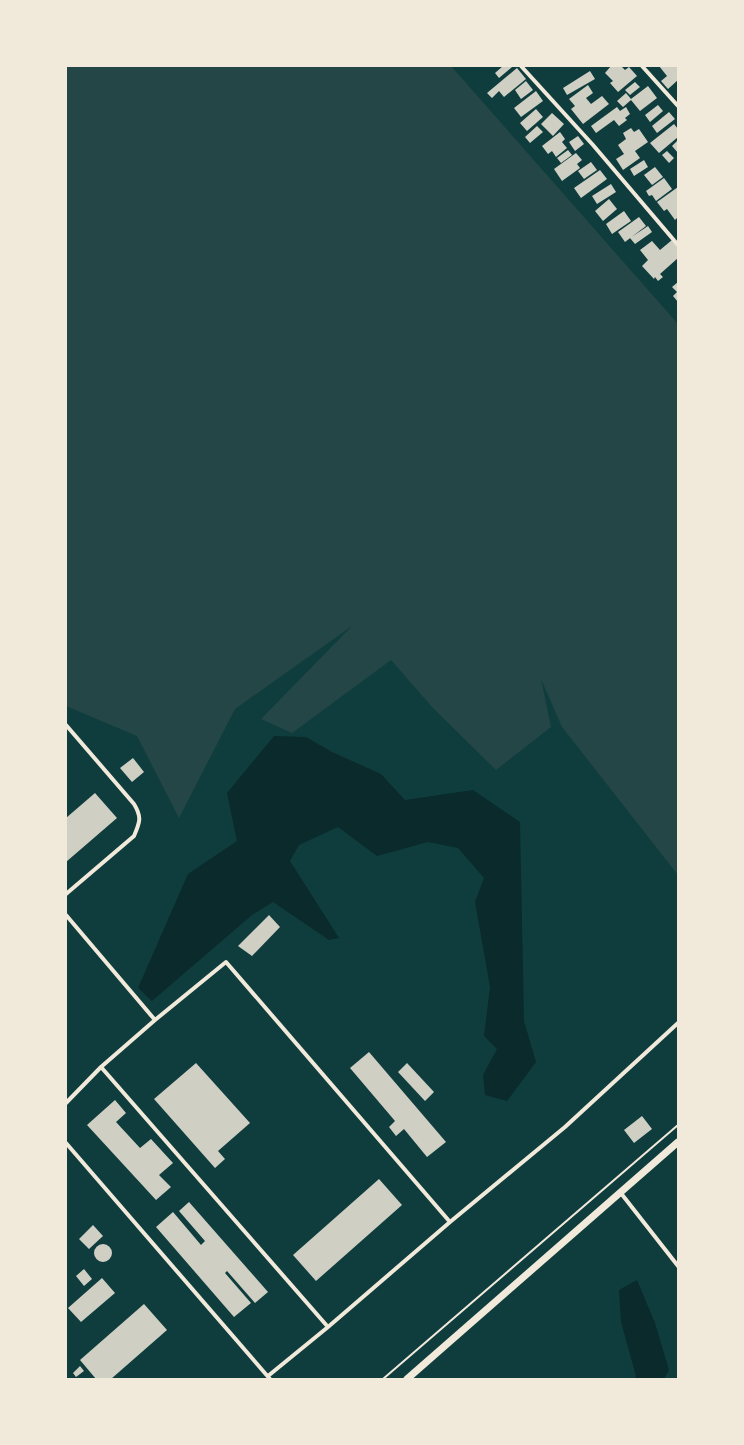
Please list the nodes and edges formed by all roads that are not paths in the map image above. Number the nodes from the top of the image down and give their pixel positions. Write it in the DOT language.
graph roads {
  1 [pos="521,66"];
  2 [pos="642,66"];
  3 [pos="678,106"];
  4 [pos="678,245"];
  5 [pos="66,726"];
  6 [pos="66,894"];
  7 [pos="66,915"];
  8 [pos="155,1020"];
  9 [pos="678,1024"];
  10 [pos="101,1067"];
  11 [pos="66,1103"];
  12 [pos="678,1142"];
  13 [pos="66,1143"];
  14 [pos="620,1192"];
  15 [pos="450,1222"];
  16 [pos="678,1266"];
  17 [pos="328,1327"];
  18 [pos="269,1378"];
  19 [pos="407,1379"];
  1 -- 4 [label="street"];
  2 -- 3 [label="street"];
  5 -- 6 [label="street"];
  7 -- 8 [label="street"];
  8 -- 10 [label="street"];
  8 -- 15 [label="street"];
  9 -- 15 [label="street"];
  10 -- 11 [label="street"];
  10 -- 17 [label="street"];
  12 -- 14 [label="street"];
  13 -- 18 [label="street"];
  14 -- 16 [label="street"];
  14 -- 19 [label="street"];
  15 -- 17 [label="street"];
  17 -- 18 [label="street"];
}
